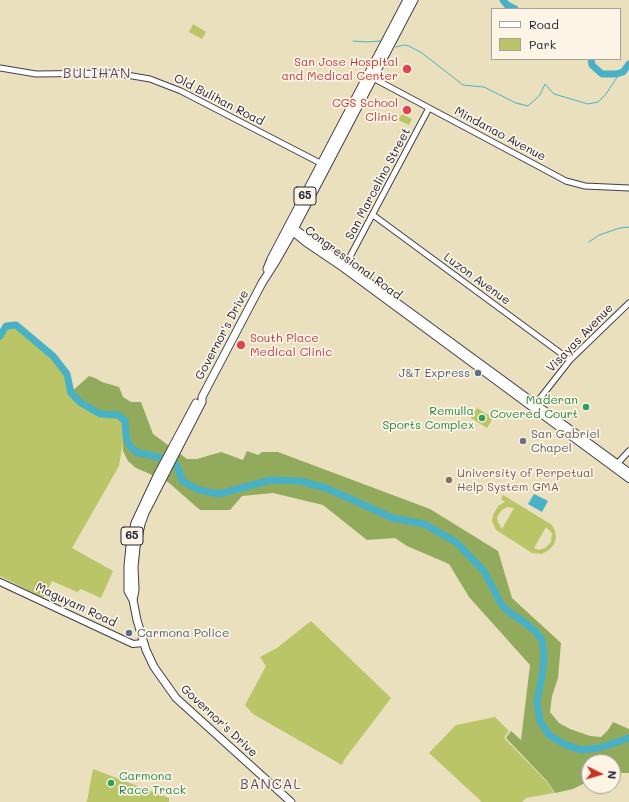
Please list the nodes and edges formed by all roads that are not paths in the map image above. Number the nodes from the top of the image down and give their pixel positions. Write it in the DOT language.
graph roads {
  1 [pos="407,0"];
  2 [pos="414,0"];
  3 [pos="0,68"];
  4 [pos="370,77"];
  5 [pos="429,108"];
  6 [pos="324,165"];
  7 [pos="629,188"];
  8 [pos="373,215"];
  9 [pos="291,229"];
  10 [pos="344,267"];
  11 [pos="629,303"];
  12 [pos="570,360"];
  13 [pos="534,405"];
  14 [pos="629,451"];
  15 [pos="616,466"];
  16 [pos="629,472"];
  17 [pos="629,479"];
  18 [pos="0,582"];
  19 [pos="143,643"];
  20 [pos="291,802"];
  1 -- 4 [label="highway, Governor's Drive / 65"];
  2 -- 4 [label="highway, Governor's Drive / 65"];
  3 -- 6 [label="street, Old Bulihan Road"];
  4 -- 5 [label="street, Mindanao Avenue"];
  4 -- 6 [label="highway, Governor's Drive / 65"];
  5 -- 7 [label="street, Mindanao Avenue"];
  5 -- 8 [label="street, San Marcelino Street"];
  6 -- 9 [label="highway, Governor's Drive / 65"];
  8 -- 10 [label="street, San Marcelino Street"];
  8 -- 12 [label="street, Luzon Avenue"];
  9 -- 10 [label="main road, Congressional Road"];
  9 -- 19 [label="highway, Governor's Drive / 65"];
  10 -- 13 [label="main road, Congressional Road"];
  11 -- 12 [label="street, Visayas Avenue"];
  12 -- 13 [label="street, Visayas Avenue"];
  13 -- 15 [label="main road, Congressional Road"];
  14 -- 15 [label="street"];
  15 -- 16 [label="main road, Congressional Road"];
  15 -- 17 [label="main road, Congressional Road"];
  18 -- 19 [label="main road, Maguyam Road"];
  19 -- 20 [label="highway, Governor's Drive / 65"];
}
